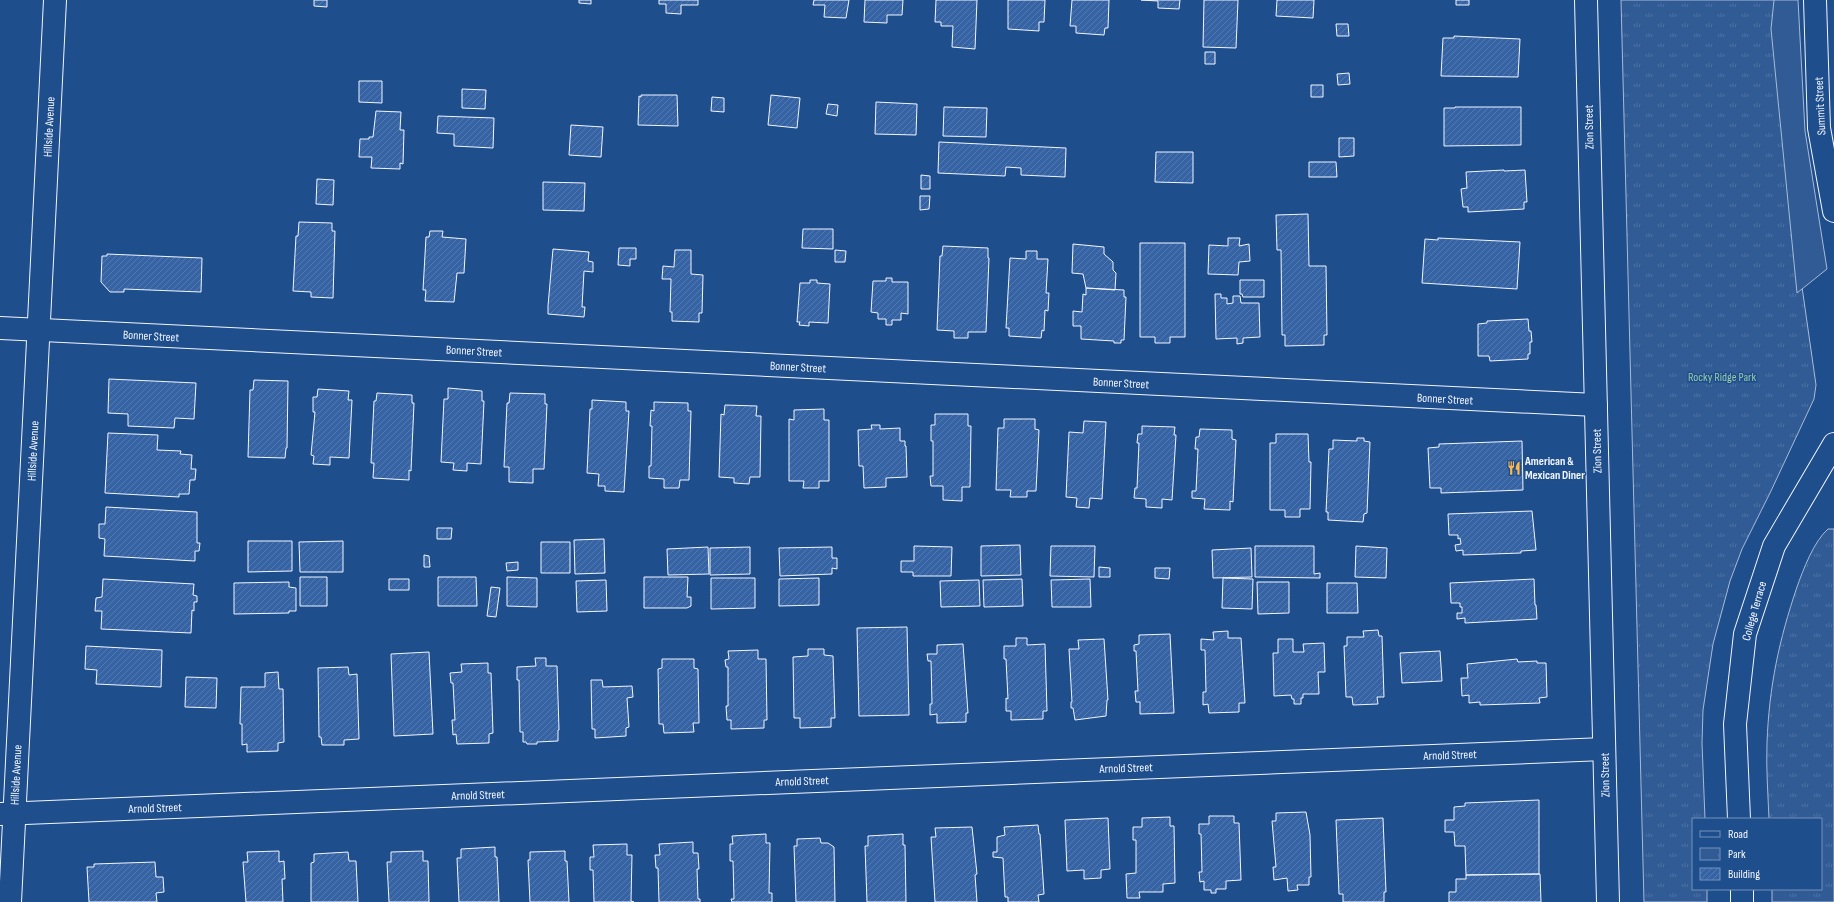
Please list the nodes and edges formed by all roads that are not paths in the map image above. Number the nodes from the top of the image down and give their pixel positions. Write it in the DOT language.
graph roads {
  1 [pos="55,0"];
  2 [pos="1586,0"];
  3 [pos="1815,0"];
  4 [pos="1834,211"];
  5 [pos="0,328"];
  6 [pos="39,330"];
  7 [pos="1596,405"];
  8 [pos="1834,444"];
  9 [pos="1604,749"];
  10 [pos="7,814"];
  11 [pos="1739,818"];
  12 [pos="1742,890"];
  13 [pos="10,902"];
  14 [pos="1608,902"];
  15 [pos="1742,902"];
  1 -- 6 [label="street, Hillside Avenue"];
  2 -- 7 [label="street, Zion Street"];
  3 -- 4 [label="street, Summit Street"];
  5 -- 6 [label="street, Bonner Street"];
  6 -- 7 [label="street, Bonner Street"];
  6 -- 10 [label="street, Hillside Avenue"];
  7 -- 9 [label="street, Zion Street"];
  8 -- 11 [label="street, College Terrace"];
  9 -- 10 [label="street, Arnold Street"];
  9 -- 14 [label="street, Zion Street"];
  10 -- 13 [label="street, Hillside Avenue"];
  12 -- 15 [label="street"];
}
